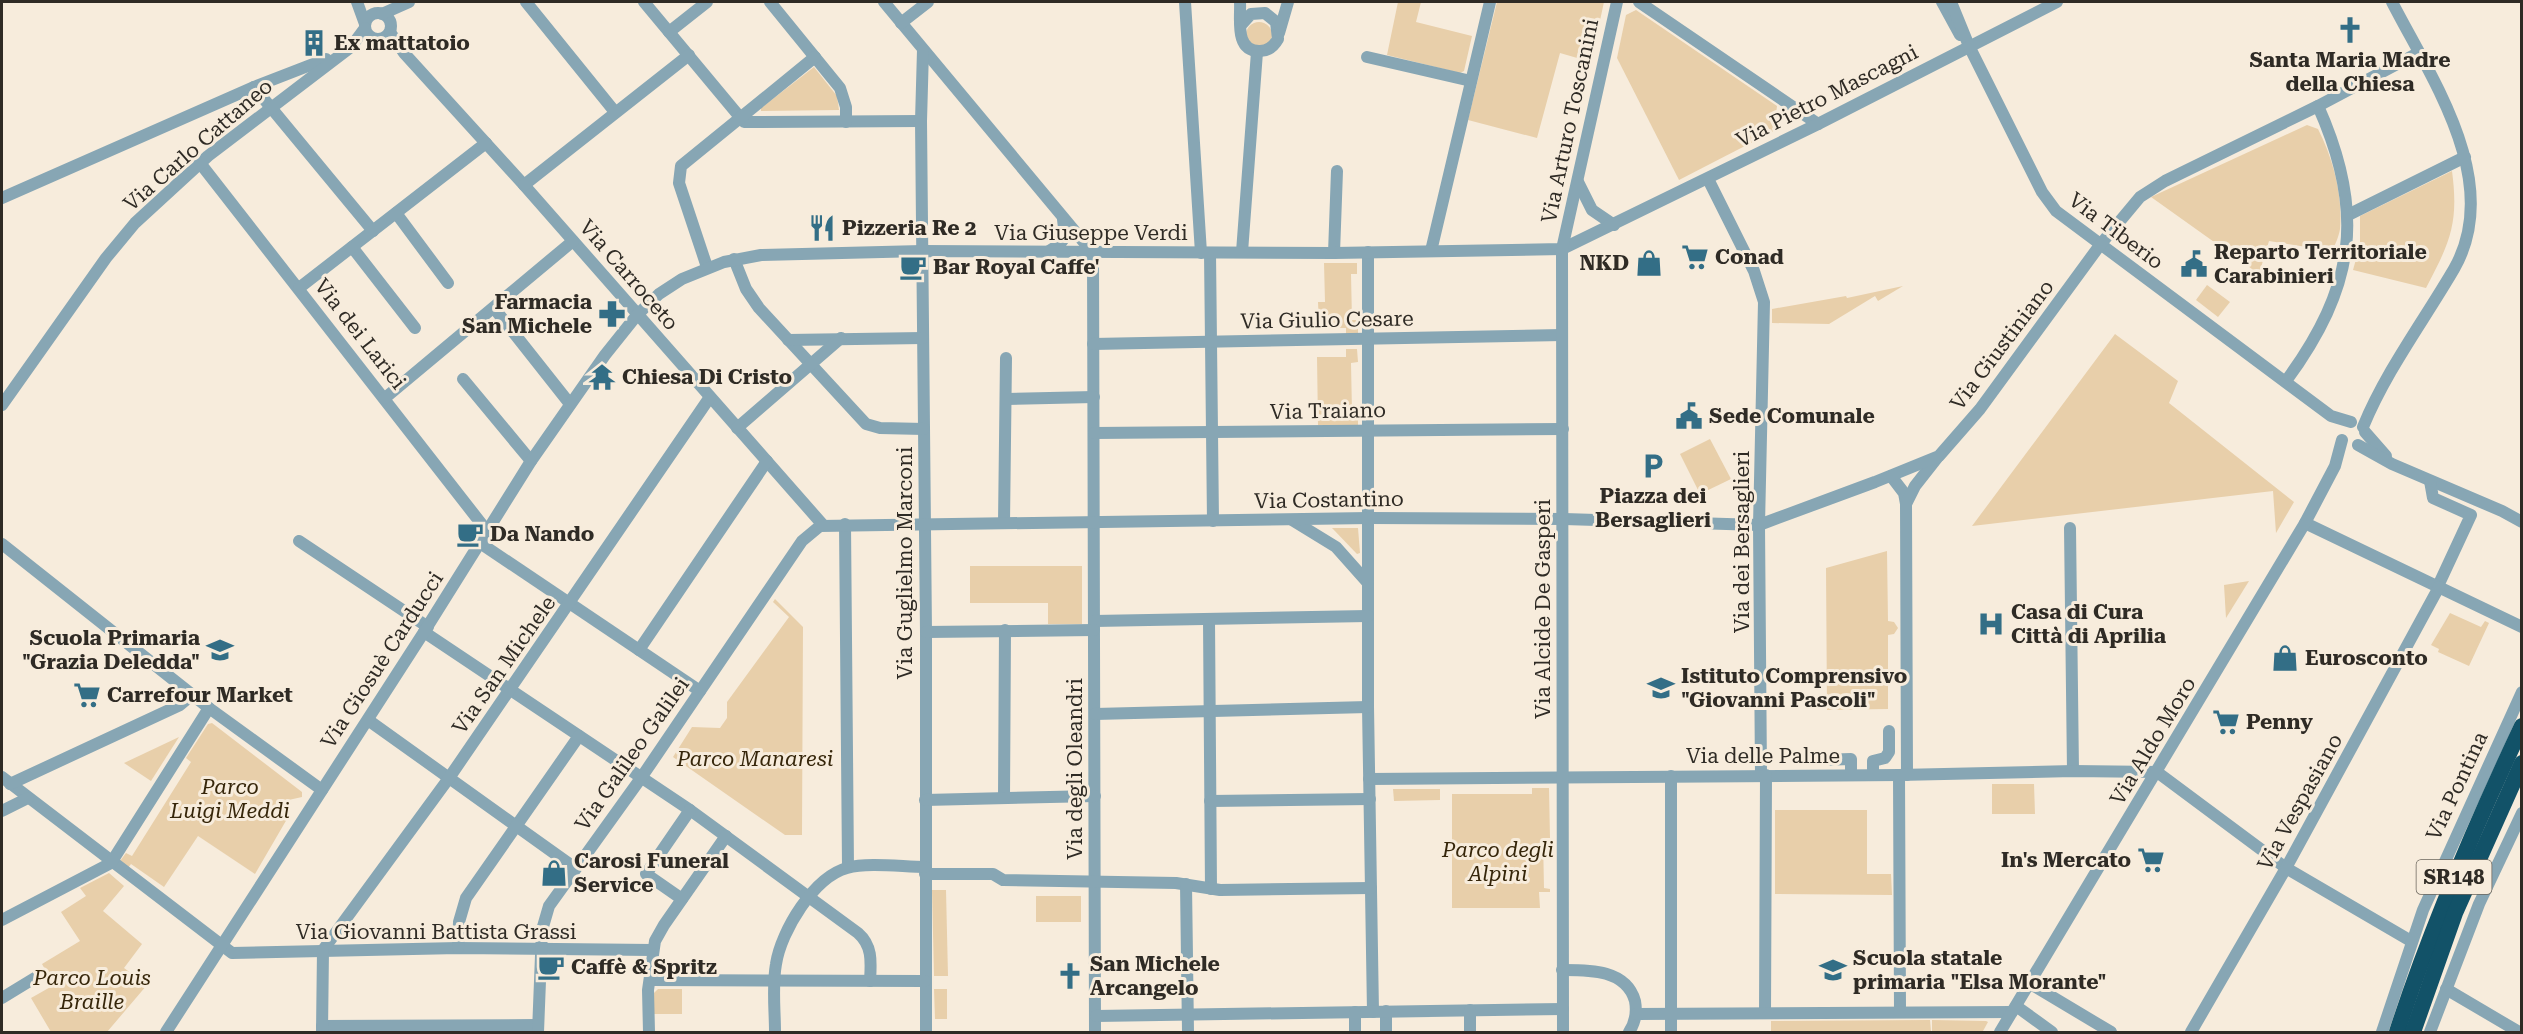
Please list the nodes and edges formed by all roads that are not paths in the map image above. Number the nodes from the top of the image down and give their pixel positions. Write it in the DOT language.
graph roads {
  1 [pos="358,2"];
  2 [pos="526,2"];
  3 [pos="644,2"];
  4 [pos="707,2"];
  5 [pos="770,2"];
  6 [pos="884,2"];
  7 [pos="928,2"];
  8 [pos="1185,2"];
  9 [pos="1240,2"];
  10 [pos="1288,2"];
  11 [pos="1490,2"];
  12 [pos="1617,2"];
  13 [pos="1639,2"];
  14 [pos="1942,2"];
  15 [pos="1951,2"];
  16 [pos="2057,2"];
  17 [pos="2392,2"];
  18 [pos="407,3"];
  19 [pos="378,14"];
  20 [pos="901,23"];
  21 [pos="1242,24"];
  22 [pos="365,26"];
  23 [pos="669,32"];
  24 [pos="384,34"];
  25 [pos="1279,34"];
  26 [pos="1969,46"];
  27 [pos="346,50"];
  28 [pos="923,50"];
  29 [pos="1257,52"];
  30 [pos="2418,53"];
  31 [pos="689,55"];
  32 [pos="815,57"];
  33 [pos="1367,57"];
  34 [pos="1471,81"];
  35 [pos="254,87"];
  36 [pos="2318,106"];
  37 [pos="269,107"];
  38 [pos="615,112"];
  39 [pos="740,117"];
  40 [pos="921,121"];
  41 [pos="846,122"];
  42 [pos="1818,124"];
  43 [pos="486,143"];
  44 [pos="2465,157"];
  45 [pos="200,163"];
  46 [pos="1337,171"];
  47 [pos="1708,178"];
  48 [pos="1578,181"];
  49 [pos="524,185"];
  50 [pos="2,198"];
  51 [pos="396,213"];
  52 [pos="1060,213"];
  53 [pos="2348,215"];
  54 [pos="1614,225"];
  55 [pos="373,231"];
  56 [pos="573,241"];
  57 [pos="2100,244"];
  58 [pos="352,247"];
  59 [pos="1562,249"];
  60 [pos="922,251"];
  61 [pos="1049,251"];
  62 [pos="1431,251"];
  63 [pos="1242,252"];
  64 [pos="1368,252"];
  65 [pos="1093,253"];
  66 [pos="1205,253"];
  67 [pos="1334,253"];
  68 [pos="734,259"];
  69 [pos="707,267"];
  70 [pos="448,283"];
  71 [pos="299,288"];
  72 [pos="494,308"];
  73 [pos="637,315"];
  74 [pos="415,328"];
  75 [pos="1562,335"];
  76 [pos="841,338"];
  77 [pos="923,338"];
  78 [pos="1368,339"];
  79 [pos="788,340"];
  80 [pos="1211,342"];
  81 [pos="1093,344"];
  82 [pos="1006,358"];
  83 [pos="811,366"];
  84 [pos="463,379"];
  85 [pos="2286,381"];
  86 [pos="710,397"];
  87 [pos="1094,397"];
  88 [pos="385,398"];
  89 [pos="1006,399"];
  90 [pos="570,404"];
  91 [pos="2,405"];
  92 [pos="2331,416"];
  93 [pos="2358,426"];
  94 [pos="737,428"];
  95 [pos="924,429"];
  96 [pos="1563,429"];
  97 [pos="1368,430"];
  98 [pos="1212,432"];
  99 [pos="1094,433"];
  100 [pos="2341,436"];
  101 [pos="2357,446"];
  102 [pos="1939,456"];
  103 [pos="531,461"];
  104 [pos="767,461"];
  105 [pos="2392,464"];
  106 [pos="2335,466"];
  107 [pos="1891,476"];
  108 [pos="2430,481"];
  109 [pos="1906,504"];
  110 [pos="1369,518"];
  111 [pos="1291,519"];
  112 [pos="1564,519"];
  113 [pos="1213,521"];
  114 [pos="1095,522"];
  115 [pos="2522,522"];
  116 [pos="1004,523"];
  117 [pos="2305,523"];
  118 [pos="845,524"];
  119 [pos="925,524"];
  120 [pos="823,525"];
  121 [pos="1759,525"];
  122 [pos="2070,528"];
  123 [pos="487,531"];
  124 [pos="299,541"];
  125 [pos="480,543"];
  126 [pos="2,544"];
  127 [pos="1368,583"];
  128 [pos="2438,587"];
  129 [pos="570,603"];
  130 [pos="1368,616"];
  131 [pos="1209,620"];
  132 [pos="1094,626"];
  133 [pos="2522,627"];
  134 [pos="426,630"];
  135 [pos="1005,630"];
  136 [pos="926,632"];
  137 [pos="639,650"];
  138 [pos="510,690"];
  139 [pos="700,691"];
  140 [pos="2522,692"];
  141 [pos="192,694"];
  142 [pos="209,708"];
  143 [pos="1368,708"];
  144 [pos="1210,711"];
  145 [pos="1095,714"];
  146 [pos="368,720"];
  147 [pos="2522,726"];
  148 [pos="1889,731"];
  149 [pos="579,736"];
  150 [pos="1819,760"];
  151 [pos="2522,763"];
  152 [pos="2073,771"];
  153 [pos="2157,772"];
  154 [pos="1765,775"];
  155 [pos="1851,775"];
  156 [pos="1873,775"];
  157 [pos="1903,775"];
  158 [pos="1671,776"];
  159 [pos="449,778"];
  160 [pos="641,778"];
  161 [pos="1562,778"];
  162 [pos="1369,779"];
  163 [pos="6,781"];
  164 [pos="322,790"];
  165 [pos="1095,796"];
  166 [pos="28,798"];
  167 [pos="1004,798"];
  168 [pos="1370,799"];
  169 [pos="925,800"];
  170 [pos="1210,801"];
  171 [pos="690,810"];
  172 [pos="2,811"];
  173 [pos="2522,813"];
  174 [pos="517,826"];
  175 [pos="726,836"];
  176 [pos="111,863"];
  177 [pos="848,867"];
  178 [pos="575,868"];
  179 [pos="2286,868"];
  180 [pos="925,871"];
  181 [pos="1095,880"];
  182 [pos="1186,884"];
  183 [pos="1371,888"];
  184 [pos="1210,889"];
  185 [pos="809,897"];
  186 [pos="682,899"];
  187 [pos="2,920"];
  188 [pos="2411,941"];
  189 [pos="222,948"];
  190 [pos="458,948"];
  191 [pos="323,950"];
  192 [pos="540,950"];
  193 [pos="652,950"];
  194 [pos="1562,970"];
  195 [pos="38,976"];
  196 [pos="651,980"];
  197 [pos="774,981"];
  198 [pos="870,981"];
  199 [pos="925,981"];
  200 [pos="2029,983"];
  201 [pos="2446,989"];
  202 [pos="2,998"];
  203 [pos="1563,1009"];
  204 [pos="2014,1009"];
  205 [pos="1470,1010"];
  206 [pos="1386,1011"];
  207 [pos="1355,1012"];
  208 [pos="1373,1012"];
  209 [pos="1900,1012"];
  210 [pos="1765,1013"];
  211 [pos="1188,1014"];
  212 [pos="1636,1014"];
  213 [pos="1671,1014"];
  214 [pos="1096,1016"];
  215 [pos="322,1029"];
  216 [pos="538,1029"];
  217 [pos="167,1032"];
  218 [pos="649,1032"];
  219 [pos="775,1032"];
  220 [pos="926,1032"];
  221 [pos="1095,1032"];
  222 [pos="1188,1032"];
  223 [pos="1355,1032"];
  224 [pos="1386,1032"];
  225 [pos="1470,1032"];
  226 [pos="1563,1032"];
  227 [pos="1629,1032"];
  228 [pos="1671,1032"];
  229 [pos="2000,1032"];
  230 [pos="2052,1032"];
  231 [pos="2110,1032"];
  232 [pos="2191,1032"];
  233 [pos="2382,1032"];
  234 [pos="2397,1032"];
  235 [pos="2413,1032"];
  236 [pos="2430,1032"];
  237 [pos="2518,1032"];
  1 -- 19 [label="street"];
  1 -- 22 [label="street"];
  2 -- 38 [label="street"];
  3 -- 23 [label="street"];
  4 -- 23 [label="street"];
  5 -- 32 [label="street"];
  6 -- 20 [label="street"];
  7 -- 20 [label="street"];
  8 -- 66 [label="street"];
  9 -- 21 [label="street"];
  10 -- 25 [label="street"];
  11 -- 34 [label="street"];
  12 -- 48 [label="street, Via Arturo Toscanini"];
  13 -- 42 [label="street"];
  14 -- 26 [label="street"];
  15 -- 26 [label="street"];
  16 -- 26 [label="street, Via Pietro Mascagni"];
  17 -- 30 [label="street, Via Aldo Moro"];
  18 -- 19 [label="street"];
  18 -- 24 [label="street"];
  19 -- 22 [label="street"];
  19 -- 24 [label="street"];
  20 -- 28 [label="street"];
  21 -- 25 [label="street"];
  21 -- 29 [label="street"];
  22 -- 24 [label="street"];
  22 -- 27 [label="street, Via Carlo Cattaneo"];
  23 -- 31 [label="street"];
  24 -- 27 [label="street, Via Carlo Cattaneo"];
  24 -- 43 [label="street, Via Carroceto"];
  25 -- 29 [label="street"];
  26 -- 42 [label="street, Via Pietro Mascagni"];
  26 -- 57 [label="street, Via Tiberio"];
  27 -- 35 [label="street"];
  27 -- 37 [label="street, Via Carlo Cattaneo"];
  28 -- 40 [label="street, Via Guglielmo Marconi"];
  28 -- 52 [label="street"];
  29 -- 63 [label="street"];
  30 -- 36 [label="street, Via Giustiniano"];
  30 -- 44 [label="street, Via Aldo Moro"];
  31 -- 38 [label="street"];
  31 -- 39 [label="street"];
  32 -- 39 [label="street"];
  32 -- 41 [label="street"];
  33 -- 34 [label="street"];
  34 -- 62 [label="street"];
  35 -- 37 [label="street"];
  35 -- 50 [label="street"];
  36 -- 53 [label="street"];
  36 -- 57 [label="street, Via Giustiniano"];
  37 -- 45 [label="street, Via Carlo Cattaneo"];
  37 -- 55 [label="street"];
  38 -- 49 [label="street"];
  39 -- 41 [label="street"];
  39 -- 69 [label="street"];
  40 -- 41 [label="street"];
  40 -- 60 [label="street, Via Guglielmo Marconi"];
  42 -- 47 [label="street, Via Pietro Mascagni"];
  43 -- 49 [label="street, Via Carroceto"];
  43 -- 51 [label="street"];
  44 -- 53 [label="street"];
  44 -- 93 [label="street, Via Aldo Moro"];
  45 -- 71 [label="street, Via dei Larici"];
  45 -- 91 [label="street, Via Carlo Cattaneo"];
  46 -- 67 [label="street"];
  47 -- 54 [label="street, Via Pietro Mascagni"];
  47 -- 121 [label="street, Via dei Bersaglieri"];
  48 -- 54 [label="street"];
  48 -- 59 [label="street, Via Arturo Toscanini"];
  49 -- 56 [label="street, Via Carroceto"];
  51 -- 55 [label="street"];
  51 -- 70 [label="street"];
  52 -- 61 [label="street"];
  52 -- 65 [label="street"];
  53 -- 85 [label="street"];
  54 -- 59 [label="street, Via Pietro Mascagni"];
  55 -- 58 [label="street"];
  56 -- 72 [label="street"];
  56 -- 73 [label="street, Via Carroceto"];
  57 -- 85 [label="street, Via Tiberio"];
  57 -- 102 [label="street, Via Giustiniano"];
  58 -- 71 [label="street"];
  58 -- 74 [label="street"];
  59 -- 62 [label="street, Via Giuseppe Verdi"];
  59 -- 75 [label="street, Via Alcide De Gasperi"];
  60 -- 61 [label="street, Via Giuseppe Verdi"];
  60 -- 68 [label="street, Via Giuseppe Verdi"];
  60 -- 77 [label="street, Via Guglielmo Marconi"];
  61 -- 65 [label="street, Via Giuseppe Verdi"];
  62 -- 64 [label="street, Via Giuseppe Verdi"];
  63 -- 66 [label="street, Via Giuseppe Verdi"];
  63 -- 67 [label="street, Via Giuseppe Verdi"];
  64 -- 67 [label="street, Via Giuseppe Verdi"];
  64 -- 78 [label="street"];
  65 -- 66 [label="street, Via Giuseppe Verdi"];
  65 -- 81 [label="street, Via degli Oleandri"];
  66 -- 80 [label="street"];
  68 -- 69 [label="street, Via Giuseppe Verdi"];
  68 -- 79 [label="street"];
  69 -- 73 [label="street, Via Giuseppe Verdi"];
  71 -- 88 [label="street, Via dei Larici"];
  72 -- 88 [label="street"];
  72 -- 90 [label="street"];
  73 -- 86 [label="street, Via Carroceto"];
  73 -- 90 [label="street, Via Giosuè Carducci"];
  75 -- 78 [label="street, Via Giulio Cesare"];
  75 -- 96 [label="street, Via Alcide De Gasperi"];
  76 -- 77 [label="street"];
  76 -- 79 [label="street"];
  76 -- 83 [label="street"];
  77 -- 95 [label="street, Via Guglielmo Marconi"];
  78 -- 80 [label="street, Via Giulio Cesare"];
  78 -- 97 [label="street"];
  79 -- 83 [label="street"];
  80 -- 81 [label="street, Via Giulio Cesare"];
  80 -- 98 [label="street"];
  81 -- 87 [label="street, Via degli Oleandri"];
  82 -- 89 [label="street"];
  83 -- 94 [label="street"];
  83 -- 95 [label="street"];
  84 -- 103 [label="street"];
  85 -- 92 [label="street, Via Tiberio"];
  86 -- 94 [label="street, Via Carroceto"];
  86 -- 129 [label="street, Via San Michele"];
  87 -- 89 [label="street"];
  87 -- 99 [label="street, Via degli Oleandri"];
  88 -- 123 [label="street, Via dei Larici"];
  89 -- 116 [label="street"];
  90 -- 103 [label="street, Via Giosuè Carducci"];
  92 -- 93 [label="street, Via Tiberio"];
  92 -- 100 [label="street, Via Tiberio"];
  93 -- 100 [label="street, Via Aldo Moro"];
  93 -- 101 [label="street, Via Aldo Moro"];
  93 -- 105 [label="street"];
  94 -- 104 [label="street, Via Carroceto"];
  95 -- 119 [label="street, Via Guglielmo Marconi"];
  96 -- 97 [label="street, Via Traiano"];
  96 -- 112 [label="street, Via Alcide De Gasperi"];
  97 -- 98 [label="street, Via Traiano"];
  97 -- 110 [label="street"];
  98 -- 99 [label="street, Via Traiano"];
  98 -- 113 [label="street"];
  99 -- 114 [label="street, Via degli Oleandri"];
  100 -- 101 [label="street"];
  100 -- 106 [label="street, Via Aldo Moro"];
  101 -- 105 [label="street"];
  101 -- 106 [label="street, Via Aldo Moro"];
  102 -- 107 [label="street, Via Giustiniano"];
  102 -- 109 [label="street"];
  103 -- 123 [label="street, Via Giosuè Carducci"];
  104 -- 120 [label="street, Via Carroceto"];
  104 -- 137 [label="street"];
  105 -- 108 [label="street"];
  106 -- 117 [label="street, Via Aldo Moro"];
  107 -- 109 [label="street"];
  107 -- 121 [label="street, Via Giustiniano"];
  108 -- 115 [label="street"];
  108 -- 128 [label="street, Via Vespasiano"];
  109 -- 157 [label="street"];
  110 -- 111 [label="street, Via Costantino"];
  110 -- 112 [label="street, Via Costantino"];
  110 -- 127 [label="street"];
  111 -- 113 [label="street, Via Costantino"];
  111 -- 127 [label="street"];
  112 -- 121 [label="street, Via Giustiniano"];
  112 -- 161 [label="street, Via Alcide De Gasperi"];
  113 -- 114 [label="street, Via Costantino"];
  114 -- 116 [label="street, Via Costantino"];
  114 -- 132 [label="street, Via degli Oleandri"];
  116 -- 119 [label="street, Via Costantino"];
  117 -- 128 [label="street"];
  117 -- 153 [label="street, Via Aldo Moro"];
  118 -- 119 [label="street, Via Costantino"];
  118 -- 120 [label="street, Via Costantino"];
  118 -- 177 [label="street"];
  119 -- 136 [label="street, Via Guglielmo Marconi"];
  120 -- 139 [label="street, Via Galileo Galilei"];
  121 -- 154 [label="street, Via dei Bersaglieri"];
  122 -- 152 [label="street"];
  123 -- 125 [label="street, Via Giosuè Carducci"];
  124 -- 134 [label="street"];
  125 -- 129 [label="street"];
  125 -- 134 [label="street, Via Giosuè Carducci"];
  126 -- 141 [label="street"];
  127 -- 130 [label="street"];
  128 -- 133 [label="street"];
  128 -- 179 [label="street, Via Vespasiano"];
  129 -- 137 [label="street"];
  129 -- 138 [label="street, Via San Michele"];
  130 -- 131 [label="street"];
  130 -- 143 [label="street"];
  131 -- 132 [label="street"];
  131 -- 144 [label="street"];
  132 -- 135 [label="street"];
  132 -- 145 [label="street, Via degli Oleandri"];
  134 -- 138 [label="street"];
  134 -- 146 [label="street, Via Giosuè Carducci"];
  135 -- 136 [label="street"];
  135 -- 167 [label="street"];
  136 -- 169 [label="street, Via Guglielmo Marconi"];
  137 -- 139 [label="street"];
  138 -- 149 [label="street"];
  138 -- 159 [label="street, Via San Michele"];
  139 -- 160 [label="street, Via Galileo Galilei"];
  140 -- 188 [label="street, Via Pontina"];
  141 -- 142 [label="street"];
  141 -- 163 [label="street"];
  142 -- 164 [label="street"];
  142 -- 176 [label="street"];
  143 -- 144 [label="street"];
  143 -- 162 [label="street"];
  144 -- 145 [label="street"];
  144 -- 170 [label="street"];
  145 -- 165 [label="street, Via degli Oleandri"];
  146 -- 159 [label="street"];
  146 -- 164 [label="street, Via Giosuè Carducci"];
  147 -- 234 [label="highway, SR148"];
  148 -- 156 [label="street"];
  149 -- 160 [label="street"];
  149 -- 174 [label="street"];
  150 -- 155 [label="street"];
  151 -- 235 [label="highway, SR148"];
  152 -- 153 [label="street, Via delle Palme"];
  152 -- 157 [label="street, Via delle Palme"];
  153 -- 179 [label="street"];
  153 -- 200 [label="street, Via Aldo Moro"];
  154 -- 155 [label="street, Via delle Palme"];
  154 -- 158 [label="street, Via delle Palme"];
  154 -- 210 [label="street, Via dei Bersaglieri"];
  155 -- 156 [label="street, Via delle Palme"];
  156 -- 157 [label="street, Via delle Palme"];
  157 -- 209 [label="street"];
  158 -- 161 [label="street, Via delle Palme"];
  158 -- 213 [label="street"];
  159 -- 174 [label="street"];
  159 -- 191 [label="street, Via San Michele"];
  160 -- 171 [label="street"];
  160 -- 178 [label="street, Via Galileo Galilei"];
  161 -- 162 [label="street, Via delle Palme"];
  161 -- 194 [label="street, Via Alcide De Gasperi"];
  162 -- 168 [label="street"];
  163 -- 166 [label="street"];
  164 -- 189 [label="street, Via Giosuè Carducci"];
  165 -- 167 [label="street"];
  165 -- 181 [label="street, Via degli Oleandri"];
  166 -- 172 [label="street"];
  166 -- 176 [label="street"];
  167 -- 169 [label="street"];
  168 -- 170 [label="street"];
  168 -- 183 [label="street"];
  169 -- 180 [label="street, Via Guglielmo Marconi"];
  170 -- 184 [label="street"];
  171 -- 175 [label="street"];
  171 -- 186 [label="street"];
  173 -- 201 [label="street"];
  174 -- 178 [label="street"];
  174 -- 190 [label="street"];
  175 -- 185 [label="street"];
  175 -- 186 [label="street"];
  176 -- 187 [label="street"];
  176 -- 189 [label="street"];
  177 -- 180 [label="street"];
  177 -- 185 [label="street"];
  178 -- 192 [label="street, Via Galileo Galilei"];
  179 -- 188 [label="street"];
  179 -- 232 [label="street, Via Vespasiano"];
  180 -- 181 [label="street"];
  180 -- 199 [label="street, Via Guglielmo Marconi"];
  181 -- 182 [label="street"];
  181 -- 214 [label="street, Via degli Oleandri"];
  182 -- 184 [label="street"];
  182 -- 211 [label="street"];
  183 -- 184 [label="street"];
  183 -- 208 [label="street"];
  185 -- 197 [label="street"];
  185 -- 198 [label="street"];
  186 -- 193 [label="street"];
  188 -- 233 [label="street, Via Pontina"];
  189 -- 191 [label="street, Via Giovanni Battista Grassi"];
  189 -- 217 [label="street, Via Giosuè Carducci"];
  190 -- 191 [label="street, Via Giovanni Battista Grassi"];
  190 -- 192 [label="street, Via Giovanni Battista Grassi"];
  191 -- 215 [label="street"];
  192 -- 193 [label="street, Via Giovanni Battista Grassi"];
  192 -- 216 [label="street, Via Galileo Galilei"];
  193 -- 196 [label="street"];
  194 -- 203 [label="street, Via Alcide De Gasperi"];
  194 -- 212 [label="street"];
  195 -- 202 [label="street"];
  196 -- 197 [label="street"];
  196 -- 218 [label="street"];
  197 -- 198 [label="street"];
  197 -- 219 [label="street"];
  198 -- 199 [label="street"];
  199 -- 220 [label="street, Via Guglielmo Marconi"];
  200 -- 204 [label="street, Via Aldo Moro"];
  200 -- 231 [label="street"];
  201 -- 236 [label="street"];
  201 -- 237 [label="street"];
  203 -- 205 [label="street"];
  203 -- 226 [label="street, Via Alcide De Gasperi"];
  204 -- 209 [label="street"];
  204 -- 229 [label="street, Via Aldo Moro"];
  204 -- 230 [label="street"];
  205 -- 206 [label="street"];
  205 -- 225 [label="street"];
  206 -- 208 [label="street"];
  206 -- 224 [label="street"];
  207 -- 208 [label="street"];
  207 -- 211 [label="street"];
  207 -- 223 [label="street"];
  209 -- 210 [label="street"];
  210 -- 213 [label="street"];
  211 -- 214 [label="street"];
  211 -- 222 [label="street"];
  212 -- 213 [label="street"];
  212 -- 227 [label="street"];
  213 -- 228 [label="street"];
  214 -- 221 [label="street, Via degli Oleandri"];
  215 -- 216 [label="street"];
}
